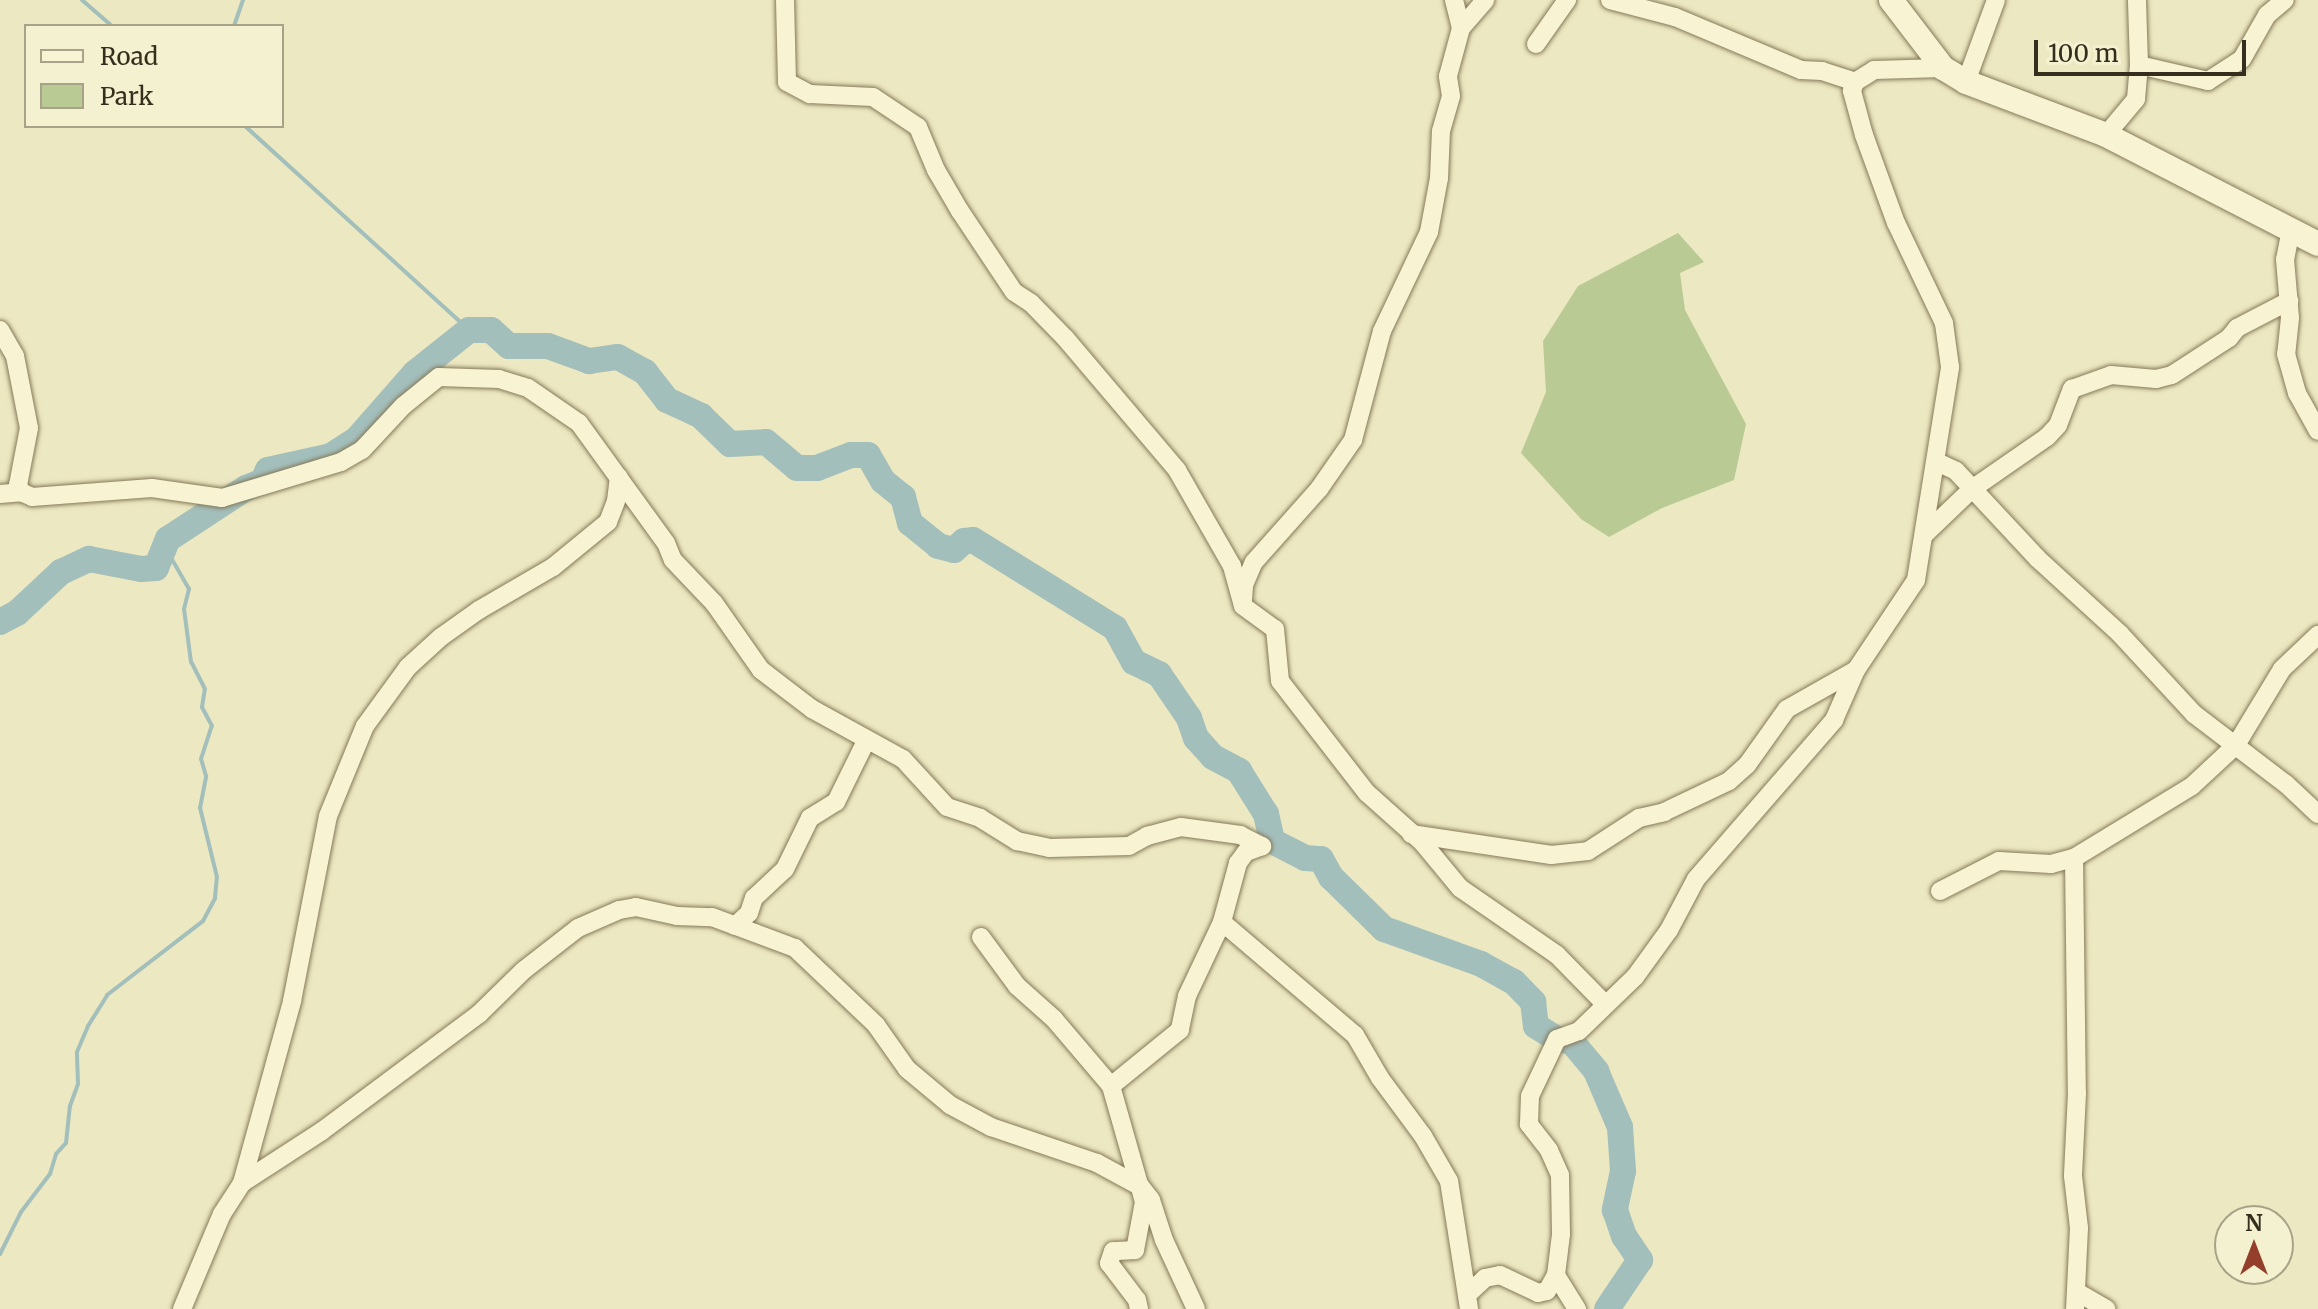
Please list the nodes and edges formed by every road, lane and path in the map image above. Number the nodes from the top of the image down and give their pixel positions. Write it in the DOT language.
graph roads {
  1 [pos="785,0"];
  2 [pos="1454,0"];
  3 [pos="1485,0"];
  4 [pos="1567,0"];
  5 [pos="1891,0"];
  6 [pos="1996,0"];
  7 [pos="2137,0"];
  8 [pos="2285,0"];
  9 [pos="1621,2"];
  10 [pos="1461,28"];
  11 [pos="1536,44"];
  12 [pos="2139,65"];
  13 [pos="1943,68"];
  14 [pos="1855,82"];
  15 [pos="1966,82"];
  16 [pos="2106,135"];
  17 [pos="2291,229"];
  18 [pos="2318,244"];
  19 [pos="2289,301"];
  20 [pos="0,330"];
  21 [pos="2318,431"];
  22 [pos="1937,462"];
  23 [pos="619,477"];
  24 [pos="1972,489"];
  25 [pos="21,492"];
  26 [pos="0,494"];
  27 [pos="1925,534"];
  28 [pos="1243,606"];
  29 [pos="2318,635"];
  30 [pos="1856,670"];
  31 [pos="866,741"];
  32 [pos="2236,745"];
  33 [pos="2318,814"];
  34 [pos="1411,834"];
  35 [pos="2074,858"];
  36 [pos="1940,891"];
  37 [pos="1222,922"];
  38 [pos="735,926"];
  39 [pos="981,937"];
  40 [pos="1605,1004"];
  41 [pos="1111,1086"];
  42 [pos="242,1183"];
  43 [pos="1141,1187"];
  44 [pos="1556,1275"];
  45 [pos="2076,1301"];
  46 [pos="1468,1302"];
  47 [pos="182,1309"];
  48 [pos="1139,1309"];
  49 [pos="1196,1309"];
  50 [pos="1577,1309"];
  51 [pos="2106,1309"];
  1 -- 28 [label="street"];
  2 -- 10 [label="street"];
  3 -- 10 [label="street"];
  4 -- 11 [label="street"];
  5 -- 13 [label="street"];
  6 -- 15 [label="street"];
  7 -- 12 [label="street"];
  8 -- 12 [label="street"];
  9 -- 14 [label="street"];
  10 -- 28 [label="street"];
  12 -- 16 [label="street"];
  13 -- 14 [label="street"];
  13 -- 15 [label="street"];
  14 -- 22 [label="street"];
  15 -- 16 [label="street"];
  16 -- 17 [label="street"];
  17 -- 18 [label="street"];
  17 -- 19 [label="street"];
  19 -- 21 [label="street"];
  19 -- 24 [label="street"];
  20 -- 25 [label="street"];
  22 -- 24 [label="street"];
  22 -- 27 [label="street"];
  23 -- 25 [label="street"];
  23 -- 31 [label="street"];
  23 -- 42 [label="street"];
  24 -- 27 [label="street"];
  24 -- 32 [label="street"];
  25 -- 26 [label="street"];
  27 -- 30 [label="street"];
  28 -- 34 [label="street"];
  29 -- 32 [label="street"];
  30 -- 34 [label="street"];
  30 -- 40 [label="street"];
  31 -- 37 [label="street"];
  31 -- 38 [label="street"];
  32 -- 33 [label="street"];
  32 -- 35 [label="street"];
  34 -- 40 [label="street"];
  35 -- 36 [label="street"];
  35 -- 45 [label="street"];
  37 -- 41 [label="street"];
  37 -- 46 [label="street"];
  38 -- 42 [label="street"];
  38 -- 43 [label="street"];
  39 -- 41 [label="street"];
  40 -- 44 [label="street"];
  41 -- 43 [label="street"];
  42 -- 47 [label="street"];
  43 -- 48 [label="street"];
  43 -- 49 [label="street"];
  44 -- 46 [label="street"];
  44 -- 50 [label="street"];
  45 -- 51 [label="street"];
}
